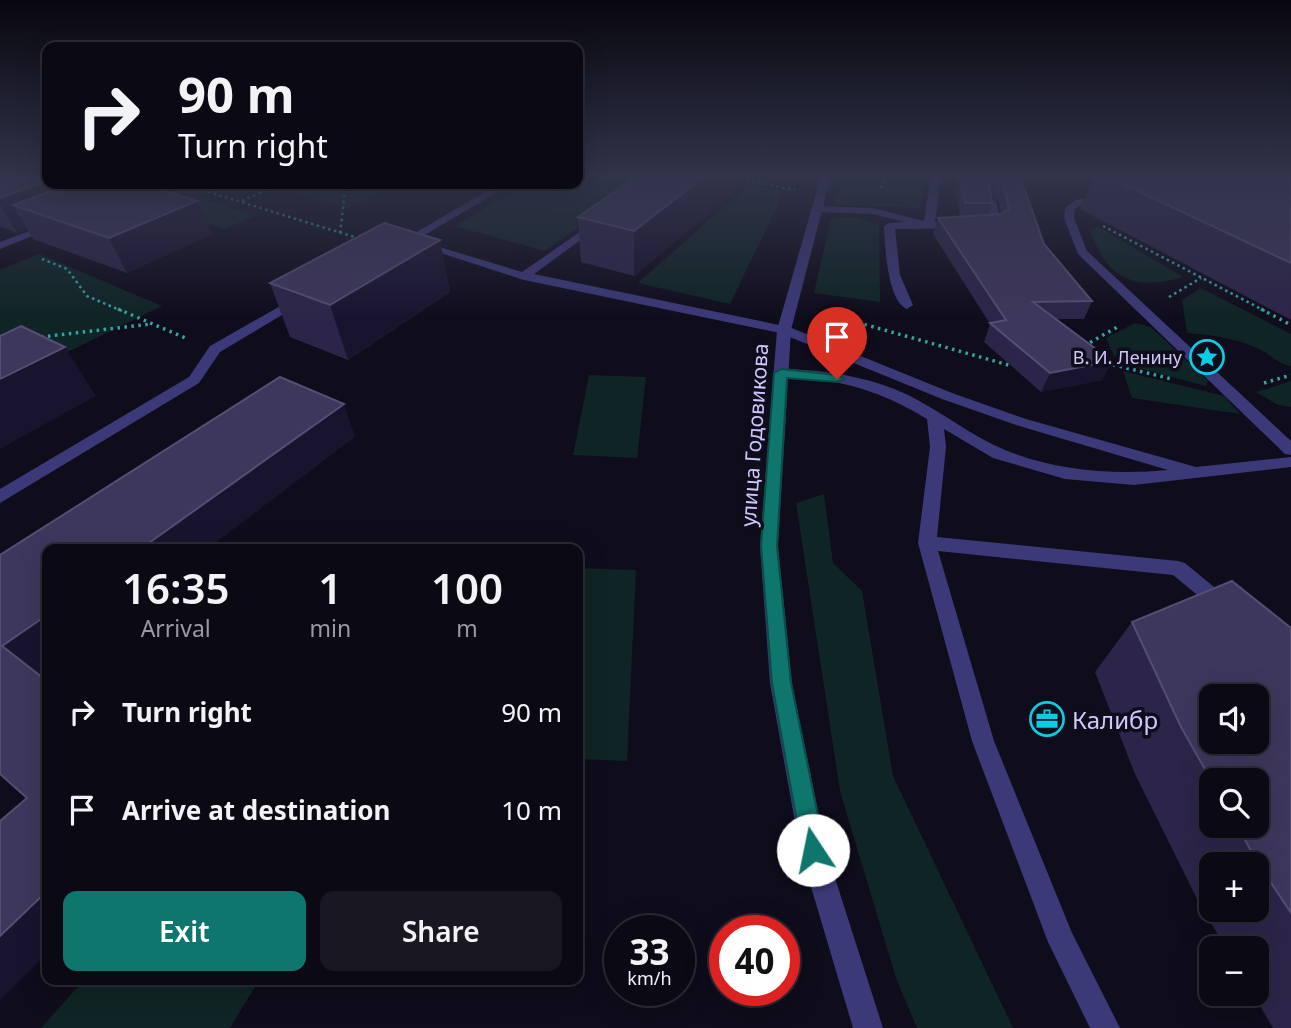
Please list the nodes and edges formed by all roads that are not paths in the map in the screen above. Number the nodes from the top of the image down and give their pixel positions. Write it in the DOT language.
graph roads {
  1 [pos="54,224"];
  2 [pos="437,224"];
  3 [pos="595,224"];
  4 [pos="813,224"];
  5 [pos="925,224"];
  6 [pos="996,224"];
  7 [pos="1071,224"];
  8 [pos="929,225"];
  9 [pos="407,241"];
  10 [pos="3,244"];
  11 [pos="388,247"];
  12 [pos="524,276"];
  13 [pos="308,295"];
  14 [pos="907,305"];
  15 [pos="783,330"];
  16 [pos="781,373"];
  17 [pos="935,418"];
  18 [pos="1291,450"];
  19 [pos="1291,462"];
  20 [pos="1195,472"];
  21 [pos="0,497"];
  22 [pos="928,543"];
  23 [pos="1240,619"];
  24 [pos="868,1028"];
  25 [pos="1105,1028"];
  1 -- 10 [label="street"];
  2 -- 9 [label="street"];
  3 -- 12 [label="street"];
  4 -- 15 [label="street, улица Годовикова"];
  5 -- 8 [label="street"];
  6 -- 8 [label="street"];
  7 -- 18 [label="street"];
  8 -- 14 [label="street"];
  9 -- 11 [label="street"];
  9 -- 12 [label="street"];
  12 -- 15 [label="street"];
  13 -- 21 [label="street"];
  15 -- 16 [label="street, улица Годовикова"];
  15 -- 20 [label="street"];
  16 -- 17 [label="street"];
  16 -- 24 [label="street, улица Годовикова"];
  17 -- 20 [label="street"];
  17 -- 22 [label="street"];
  19 -- 20 [label="street"];
  22 -- 23 [label="street"];
  22 -- 25 [label="street"];
}
